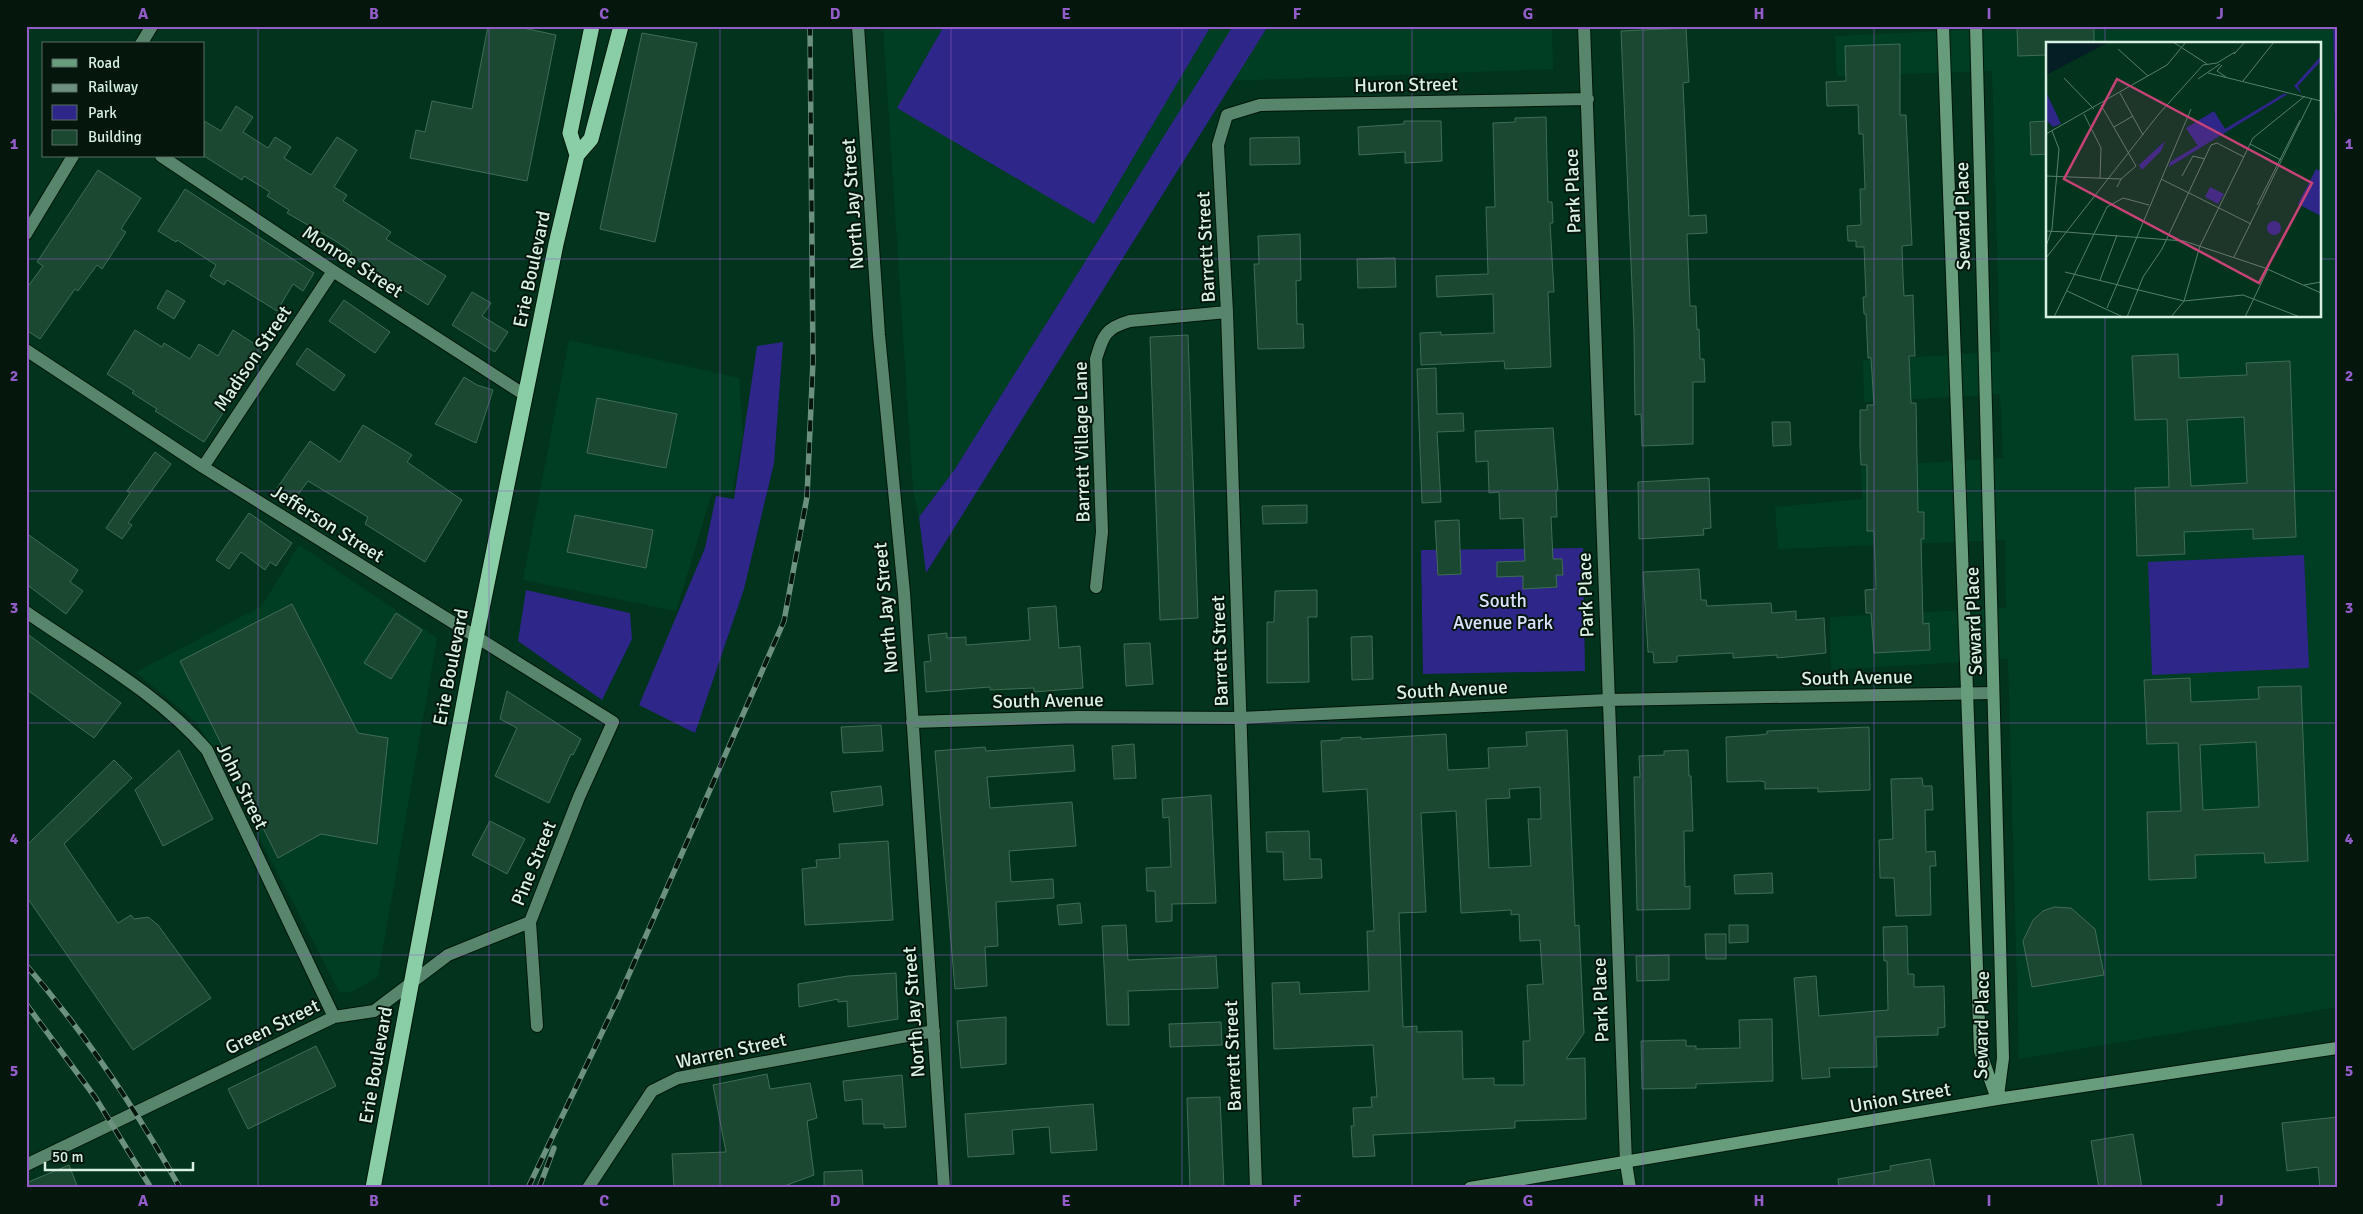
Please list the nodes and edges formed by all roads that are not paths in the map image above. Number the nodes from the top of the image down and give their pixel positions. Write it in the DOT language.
graph roads {
  1 [pos="152,26"];
  2 [pos="592,26"];
  3 [pos="622,26"];
  4 [pos="858,26"];
  5 [pos="1584,26"];
  6 [pos="1943,26"];
  7 [pos="1976,26"];
  8 [pos="142,42"];
  9 [pos="1588,99"];
  10 [pos="1227,116"];
  11 [pos="577,155"];
  12 [pos="72,158"];
  13 [pos="165,158"];
  14 [pos="26,234"];
  15 [pos="333,271"];
  16 [pos="1227,312"];
  17 [pos="26,350"];
  18 [pos="525,395"];
  19 [pos="203,467"];
  20 [pos="1096,586"];
  21 [pos="26,612"];
  22 [pos="476,638"];
  23 [pos="1968,693"];
  24 [pos="1993,693"];
  25 [pos="1608,700"];
  26 [pos="1240,718"];
  27 [pos="613,722"];
  28 [pos="912,722"];
  29 [pos="530,922"];
  30 [pos="410,986"];
  31 [pos="334,1017"];
  32 [pos="537,1026"];
  33 [pos="934,1031"];
  34 [pos="2337,1048"];
  35 [pos="1998,1099"];
  36 [pos="1626,1163"];
  37 [pos="26,1165"];
  38 [pos="373,1188"];
  39 [pos="588,1188"];
  40 [pos="944,1188"];
  41 [pos="1256,1188"];
  42 [pos="1470,1188"];
  43 [pos="1630,1188"];
  1 -- 8 [label="street"];
  2 -- 11 [label="highway, Erie Boulevard"];
  3 -- 11 [label="highway, Erie Boulevard"];
  4 -- 28 [label="street, North Jay Street"];
  5 -- 9 [label="street, Park Place"];
  6 -- 23 [label="street, Seward Place"];
  7 -- 24 [label="street, Seward Place"];
  9 -- 10 [label="street, Huron Street"];
  9 -- 25 [label="street, Park Place"];
  10 -- 16 [label="street, Barrett Street"];
  11 -- 18 [label="highway, Erie Boulevard"];
  12 -- 14 [label="street"];
  13 -- 15 [label="street, Monroe Street"];
  15 -- 18 [label="street, Monroe Street"];
  15 -- 19 [label="street, Madison Street"];
  16 -- 20 [label="street, Barrett Village Lane"];
  16 -- 26 [label="street, Barrett Street"];
  17 -- 19 [label="street, Jefferson Street"];
  18 -- 22 [label="highway, Erie Boulevard"];
  19 -- 22 [label="street, Jefferson Street"];
  21 -- 31 [label="street, John Street"];
  22 -- 27 [label="street, Jefferson Street"];
  22 -- 30 [label="highway, Erie Boulevard"];
  23 -- 24 [label="street, South Avenue"];
  23 -- 25 [label="street, South Avenue"];
  23 -- 35 [label="street, Seward Place"];
  24 -- 35 [label="street, Seward Place"];
  25 -- 26 [label="street, South Avenue"];
  25 -- 36 [label="street, Park Place"];
  26 -- 28 [label="street, South Avenue"];
  26 -- 41 [label="street, Barrett Street"];
  27 -- 29 [label="street, Pine Street"];
  28 -- 33 [label="street, North Jay Street"];
  29 -- 30 [label="street, Green Street"];
  29 -- 32 [label="street, Pine Street"];
  30 -- 31 [label="street, Green Street"];
  30 -- 38 [label="highway, Erie Boulevard"];
  31 -- 37 [label="street, Green Street"];
  33 -- 39 [label="street, Warren Street"];
  33 -- 40 [label="street, North Jay Street"];
  34 -- 35 [label="street, Union Street"];
  35 -- 36 [label="street, Union Street"];
  36 -- 42 [label="street, Union Street"];
  36 -- 43 [label="street"];
}
